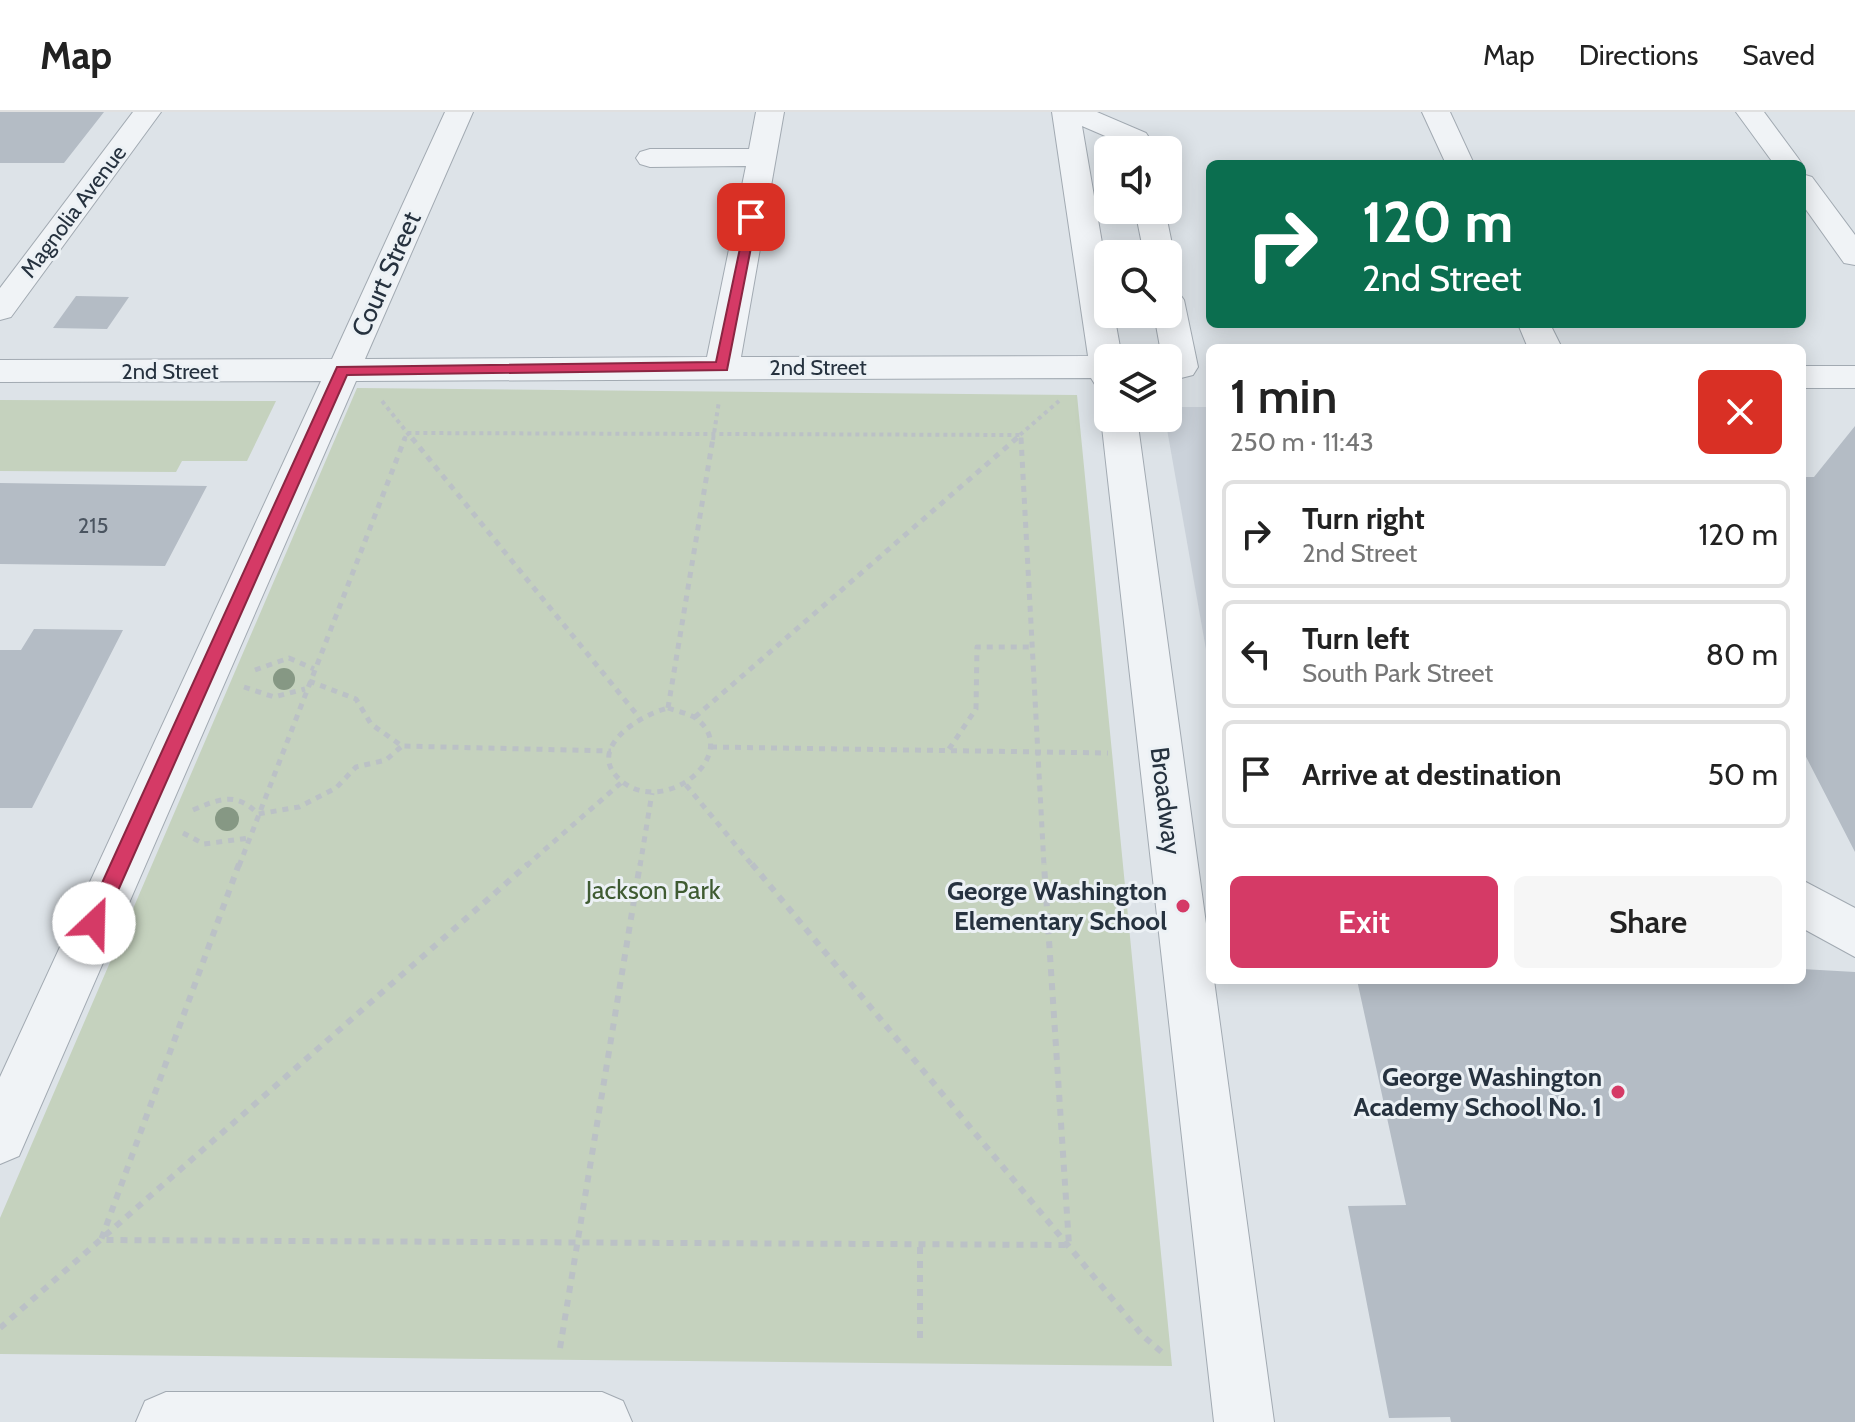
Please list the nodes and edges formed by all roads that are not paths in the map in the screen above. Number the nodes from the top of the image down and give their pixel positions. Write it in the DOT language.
graph roads {
  1 [pos="147,112"];
  2 [pos="459,112"];
  3 [pos="770,112"];
  4 [pos="1066,112"];
  5 [pos="1074,112"];
  6 [pos="1436,112"];
  7 [pos="1750,112"];
  8 [pos="1135,134"];
  9 [pos="763,157"];
  10 [pos="650,158"];
  11 [pos="1458,160"];
  12 [pos="1785,160"];
  13 [pos="1806,189"];
  14 [pos="0,253"];
  15 [pos="42,253"];
  16 [pos="1855,256"];
  17 [pos="0,310"];
  18 [pos="1176,328"];
  19 [pos="1103,344"];
  20 [pos="1186,367"];
  21 [pos="342,370"];
  22 [pos="0,371"];
  23 [pos="1094,371"];
  24 [pos="1806,377"];
  25 [pos="1855,377"];
  26 [pos="721,381"];
  27 [pos="1121,432"];
  28 [pos="1806,905"];
  29 [pos="1855,934"];
  30 [pos="0,1137"];
  31 [pos="166,1422"];
  32 [pos="553,1422"];
  33 [pos="602,1422"];
  34 [pos="1244,1422"];
  1 -- 15 [label="street, Magnolia Avenue"];
  2 -- 21 [label="street, Court Street"];
  3 -- 9 [label="street"];
  4 -- 19 [label="street"];
  5 -- 8 [label="street"];
  6 -- 11 [label="street"];
  7 -- 12 [label="street"];
  9 -- 10 [label="street"];
  9 -- 26 [label="street"];
  13 -- 16 [label="street"];
  14 -- 15 [label="street"];
  15 -- 17 [label="street, Magnolia Avenue"];
  18 -- 20 [label="street"];
  21 -- 22 [label="street, 2nd Street"];
  21 -- 26 [label="street, 2nd Street"];
  21 -- 30 [label="street, Court Street"];
  23 -- 26 [label="street, 2nd Street"];
  24 -- 25 [label="street"];
  27 -- 34 [label="street, Broadway"];
  28 -- 29 [label="street"];
  31 -- 32 [label="street"];
  32 -- 33 [label="street"];
}
